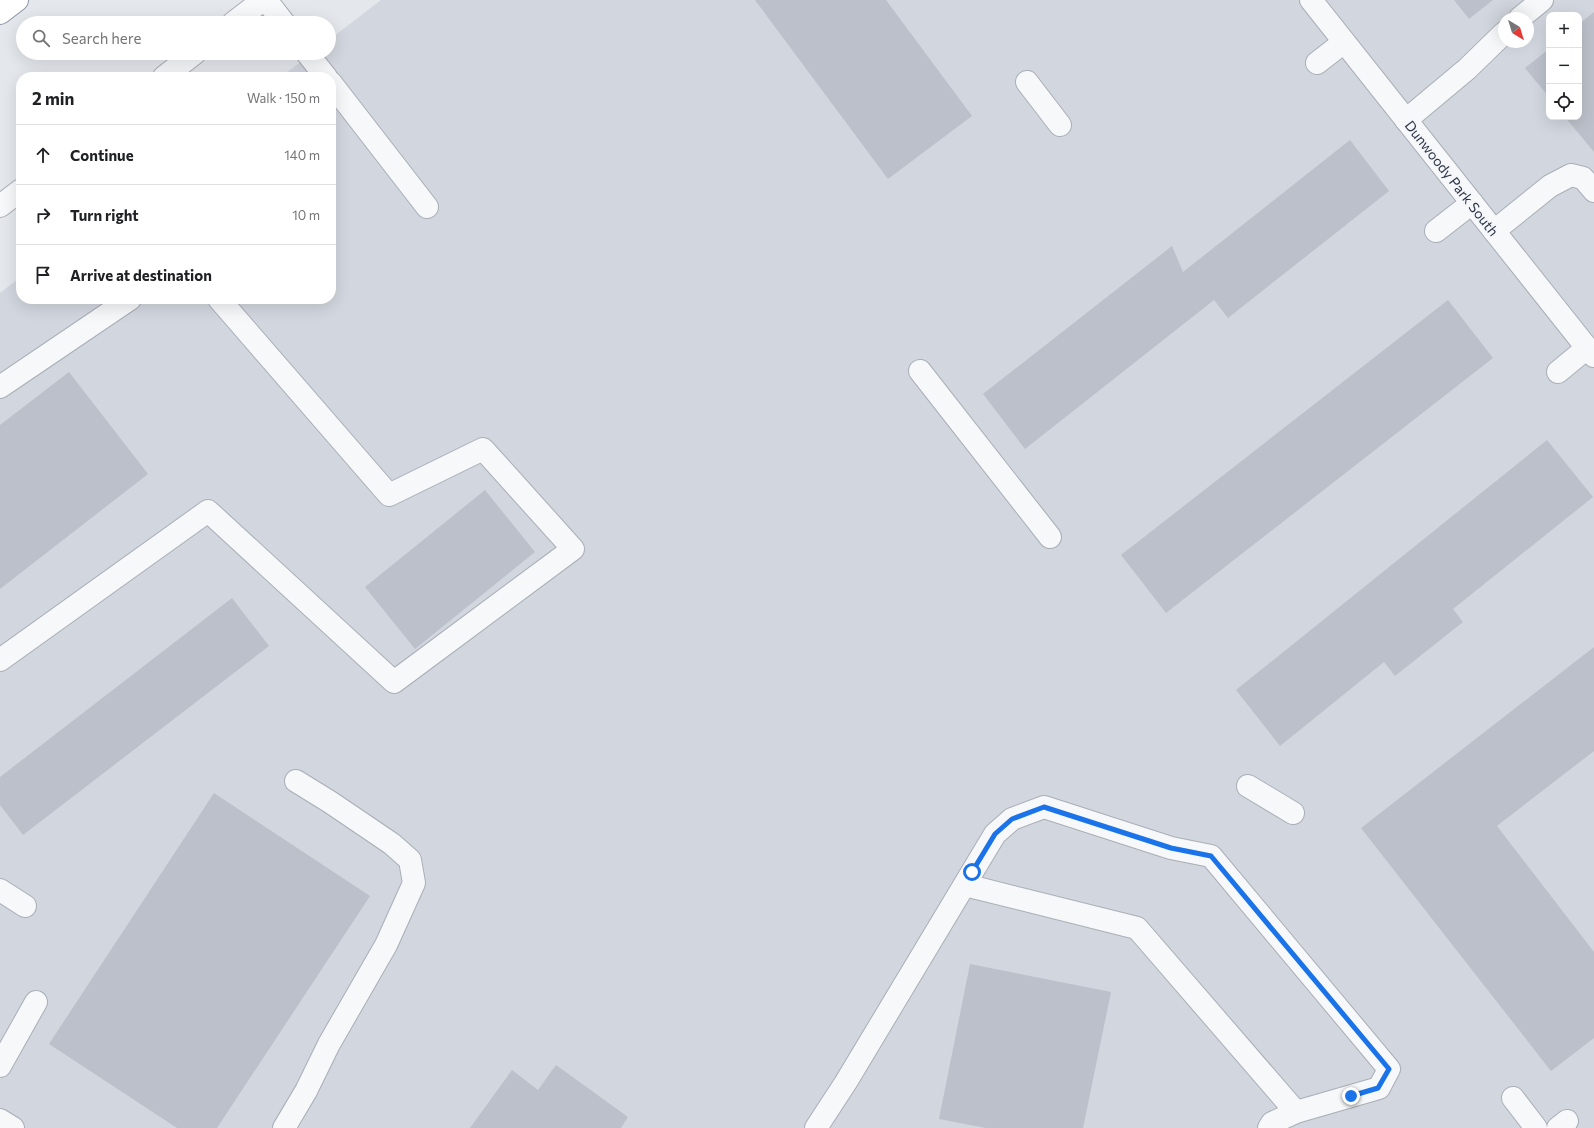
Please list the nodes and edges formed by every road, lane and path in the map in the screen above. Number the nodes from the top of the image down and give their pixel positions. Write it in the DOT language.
graph roads {
  1 [pos="17,0"];
  2 [pos="263,0"];
  3 [pos="266,0"];
  4 [pos="1311,0"];
  5 [pos="1542,0"];
  6 [pos="1527,12"];
  7 [pos="0,13"];
  8 [pos="242,16"];
  9 [pos="279,16"];
  10 [pos="1498,39"];
  11 [pos="1344,42"];
  12 [pos="186,60"];
  13 [pos="313,60"];
  14 [pos="1317,63"];
  15 [pos="170,72"];
  16 [pos="322,72"];
  17 [pos="1027,82"];
  18 [pos="336,90"];
  19 [pos="1406,120"];
  20 [pos="1060,125"];
  21 [pos="1594,191"];
  22 [pos="16,194"];
  23 [pos="1472,203"];
  24 [pos="0,206"];
  25 [pos="427,207"];
  26 [pos="1436,231"];
  27 [pos="1494,231"];
  28 [pos="123,304"];
  29 [pos="222,304"];
  30 [pos="1590,352"];
  31 [pos="920,371"];
  32 [pos="1558,372"];
  33 [pos="0,387"];
  34 [pos="1050,537"];
  35 [pos="0,660"];
  36 [pos="296,781"];
  37 [pos="1248,786"];
  38 [pos="1293,813"];
  39 [pos="965,885"];
  40 [pos="0,890"];
  41 [pos="25,906"];
  42 [pos="36,1002"];
  43 [pos="0,1066"];
  44 [pos="1513,1098"];
  45 [pos="1296,1112"];
  46 [pos="0,1120"];
  47 [pos="13,1128"];
  48 [pos="284,1128"];
  49 [pos="816,1128"];
  50 [pos="1269,1128"];
  51 [pos="1536,1128"];
  1 -- 7 [label="highway"];
  2 -- 8 [label="street"];
  3 -- 9 [label="street"];
  4 -- 11 [label="street, Dunwoody Park South"];
  5 -- 6 [label="street"];
  10 -- 19 [label="street"];
  11 -- 14 [label="street"];
  11 -- 19 [label="street, Dunwoody Park South"];
  12 -- 15 [label="street"];
  13 -- 16 [label="street"];
  17 -- 20 [label="street"];
  18 -- 25 [label="street"];
  19 -- 23 [label="street, Dunwoody Park South"];
  21 -- 27 [label="street"];
  22 -- 24 [label="street"];
  23 -- 26 [label="street"];
  23 -- 27 [label="street, Dunwoody Park South"];
  27 -- 30 [label="street, Dunwoody Park South"];
  28 -- 33 [label="street"];
  29 -- 35 [label="street"];
  30 -- 32 [label="street"];
  31 -- 34 [label="street"];
  36 -- 48 [label="street"];
  37 -- 38 [label="street"];
  39 -- 45 [label="street"];
  39 -- 45 [label="street"];
  39 -- 49 [label="street"];
  40 -- 41 [label="street"];
  42 -- 43 [label="street"];
  44 -- 51 [label="street"];
  45 -- 50 [label="street"];
  46 -- 47 [label="street"];
}
